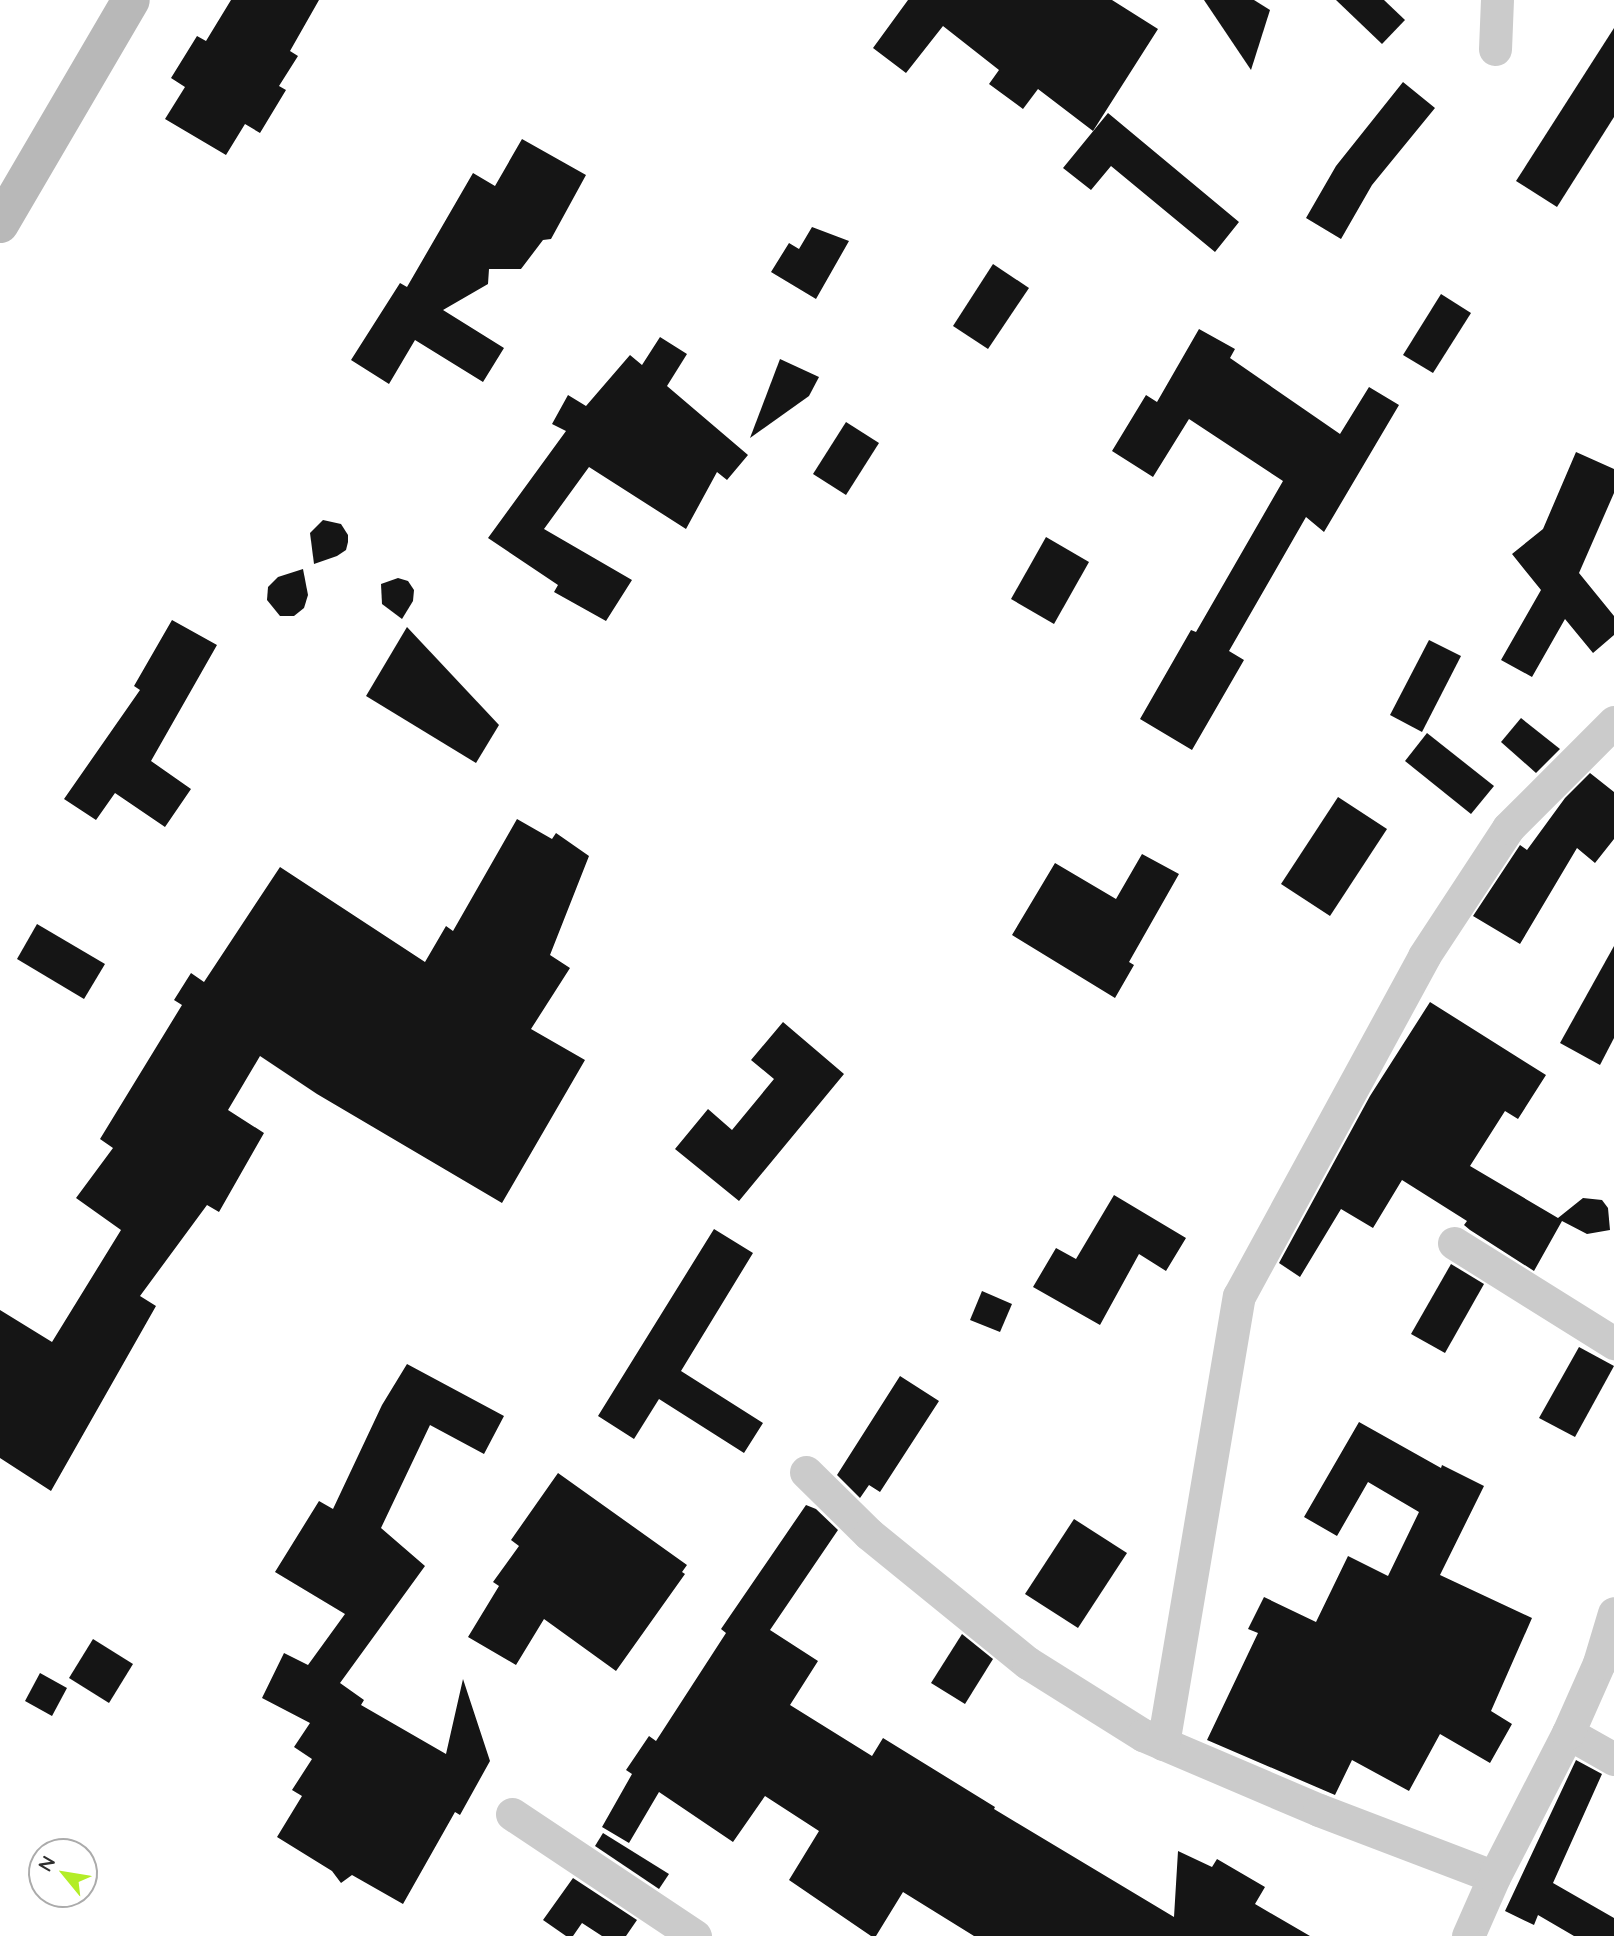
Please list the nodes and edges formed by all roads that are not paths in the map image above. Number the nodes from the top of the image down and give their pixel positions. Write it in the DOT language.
graph roads {
  1 [pos="131,0"];
  2 [pos="1497,0"];
  3 [pos="1495,49"];
  4 [pos="0,224"];
  5 [pos="1614,722"];
  6 [pos="1454,1243"];
  7 [pos="1614,1343"];
  8 [pos="806,1472"];
  9 [pos="1614,1613"];
  10 [pos="1568,1733"];
  11 [pos="1163,1744"];
  12 [pos="1614,1759"];
  13 [pos="512,1814"];
  14 [pos="1494,1877"];
  15 [pos="695,1936"];
  16 [pos="1468,1936"];
  1 -- 4 [label="main road"];
  2 -- 3 [label="street"];
  5 -- 11 [label="street"];
  6 -- 7 [label="street"];
  8 -- 11 [label="street"];
  9 -- 10 [label="street"];
  10 -- 12 [label="street"];
  10 -- 14 [label="street"];
  11 -- 14 [label="street"];
  13 -- 15 [label="street"];
  14 -- 16 [label="street"];
}
